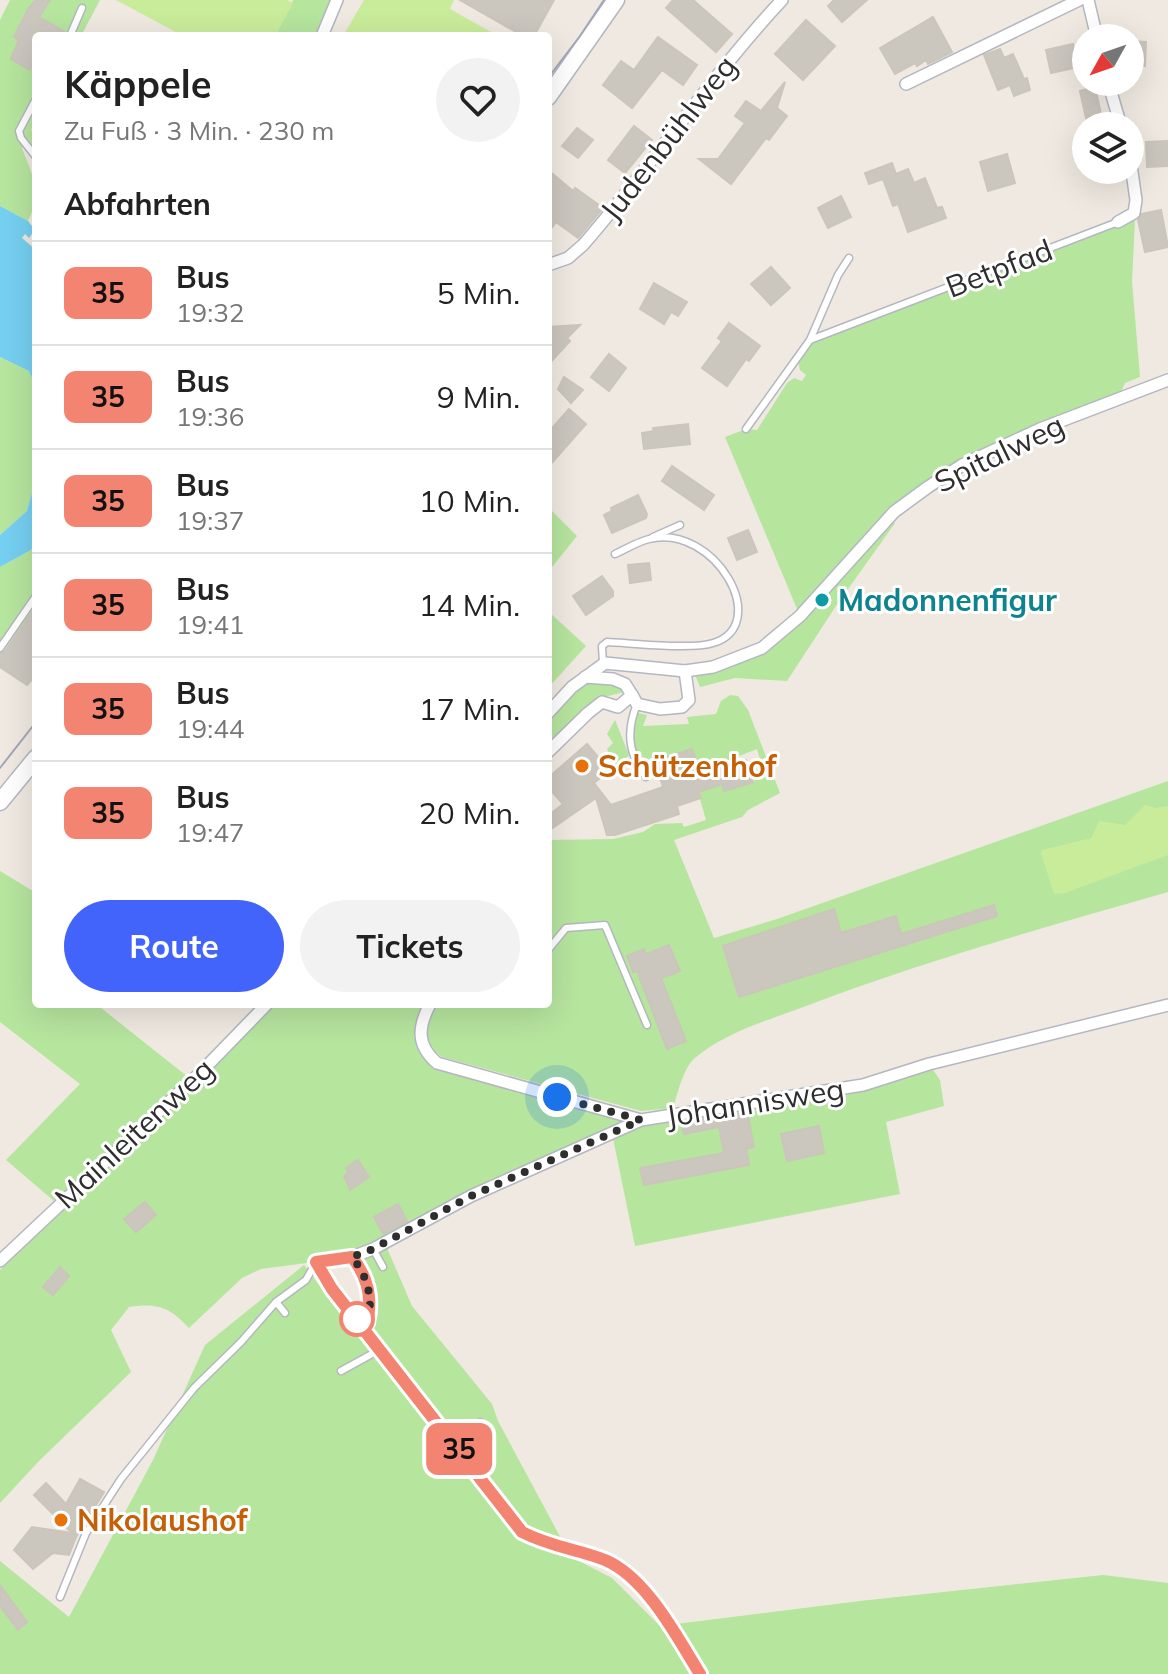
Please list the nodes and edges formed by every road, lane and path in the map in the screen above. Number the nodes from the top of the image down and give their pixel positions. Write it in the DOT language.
graph roads {
  1 [pos="337,0"];
  2 [pos="616,0"];
  3 [pos="782,0"];
  4 [pos="1079,0"];
  5 [pos="1088,0"];
  6 [pos="82,8"];
  7 [pos="1094,24"];
  8 [pos="72,32"];
  9 [pos="324,32"];
  10 [pos="906,84"];
  11 [pos="552,91"];
  12 [pos="32,107"];
  13 [pos="32,152"];
  14 [pos="1134,184"];
  15 [pos="1118,222"];
  16 [pos="849,258"];
  17 [pos="552,264"];
  18 [pos="810,340"];
  19 [pos="1168,380"];
  20 [pos="746,429"];
  21 [pos="680,525"];
  22 [pos="650,538"];
  23 [pos="615,554"];
  24 [pos="32,602"];
  25 [pos="0,648"];
  26 [pos="604,664"];
  27 [pos="685,671"];
  28 [pos="585,677"];
  29 [pos="634,700"];
  30 [pos="552,709"];
  31 [pos="552,748"];
  32 [pos="32,763"];
  33 [pos="646,777"];
  34 [pos="0,802"];
  35 [pos="552,945"];
  36 [pos="1168,1005"];
  37 [pos="263,1008"];
  38 [pos="428,1008"];
  39 [pos="647,1025"];
  40 [pos="641,1120"];
  41 [pos="373,1249"];
  42 [pos="352,1257"];
  43 [pos="0,1261"];
  44 [pos="316,1262"];
  45 [pos="383,1267"];
  46 [pos="276,1302"];
  47 [pos="285,1313"];
  48 [pos="365,1329"];
  49 [pos="381,1349"];
  50 [pos="341,1371"];
  51 [pos="480,1422"];
  52 [pos="457,1447"];
  53 [pos="60,1597"];
  54 [pos="700,1674"];
  1 -- 9 [label="street"];
  2 -- 11 [label="main road"];
  3 -- 17 [label="street, Judenbühlweg"];
  4 -- 10 [label="street"];
  5 -- 7 [label="street"];
  6 -- 8 [label="lane"];
  12 -- 13 [label="lane"];
  14 -- 15 [label="street, Betpfad"];
  15 -- 18 [label="lane, Betpfad"];
  16 -- 18 [label="lane"];
  18 -- 20 [label="lane"];
  19 -- 27 [label="street, Spitalweg"];
  21 -- 22 [label="lane"];
  22 -- 23 [label="lane"];
  22 -- 26 [label="lane"];
  24 -- 25 [label="lane"];
  26 -- 27 [label="street, Spitalweg"];
  26 -- 28 [label="street"];
  27 -- 29 [label="street"];
  28 -- 29 [label="street"];
  28 -- 30 [label="street"];
  29 -- 31 [label="street"];
  29 -- 33 [label="lane"];
  32 -- 34 [label="main road"];
  35 -- 39 [label="lane"];
  36 -- 40 [label="street, Johannisweg"];
  37 -- 43 [label="street, Mainleitenweg"];
  38 -- 40 [label="street"];
  40 -- 41 [label="street, Johannisweg"];
  41 -- 42 [label="street, Johannisweg"];
  41 -- 45 [label="lane"];
  42 -- 44 [label="street, Johannisweg"];
  42 -- 48 [label="street"];
  44 -- 46 [label="lane"];
  44 -- 48 [label="street"];
  46 -- 47 [label="lane"];
  46 -- 53 [label="lane"];
  48 -- 49 [label="street"];
  49 -- 50 [label="lane"];
  49 -- 52 [label="street"];
  51 -- 52 [label="lane"];
  52 -- 54 [label="street"];
}
